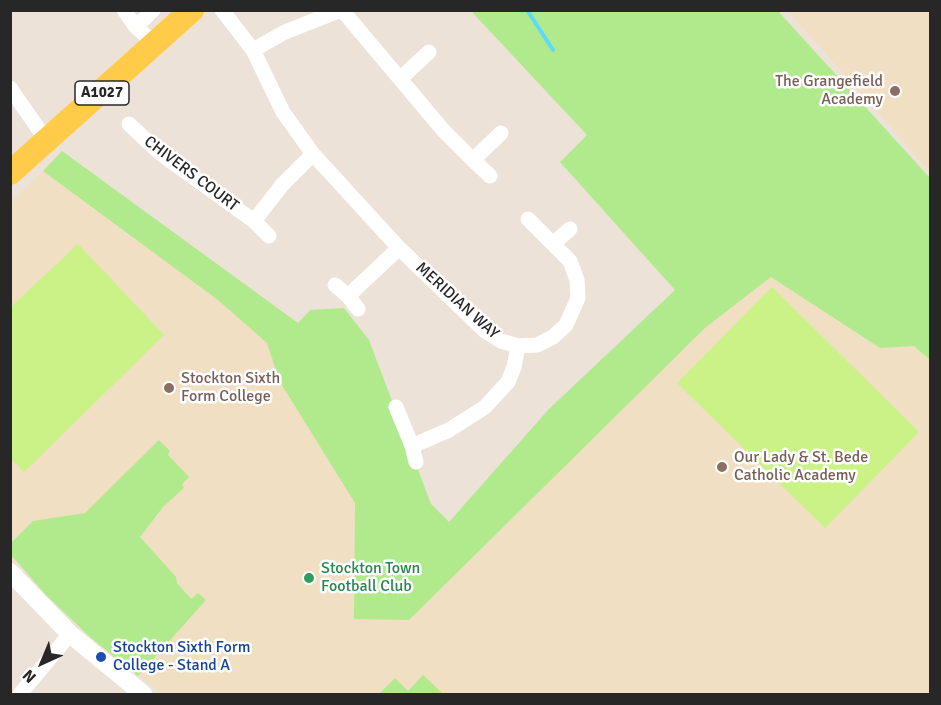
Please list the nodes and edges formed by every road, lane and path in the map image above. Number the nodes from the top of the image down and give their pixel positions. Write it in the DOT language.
graph roads {
  1 [pos="124,10"];
  2 [pos="153,10"];
  3 [pos="192,10"];
  4 [pos="222,10"];
  5 [pos="342,10"];
  6 [pos="136,27"];
  7 [pos="155,44"];
  8 [pos="253,50"];
  9 [pos="429,52"];
  10 [pos="401,78"];
  11 [pos="10,88"];
  12 [pos="129,124"];
  13 [pos="501,133"];
  14 [pos="47,141"];
  15 [pos="313,154"];
  16 [pos="473,160"];
  17 [pos="10,173"];
  18 [pos="490,176"];
  19 [pos="528,219"];
  20 [pos="254,221"];
  21 [pos="570,229"];
  22 [pos="269,236"];
  23 [pos="554,243"];
  24 [pos="399,248"];
  25 [pos="335,285"];
  26 [pos="348,296"];
  27 [pos="358,309"];
  28 [pos="518,346"];
  29 [pos="396,407"];
  30 [pos="412,446"];
  31 [pos="416,462"];
  32 [pos="10,572"];
  33 [pos="70,634"];
  34 [pos="20,694"];
  35 [pos="143,694"];
  1 -- 6 [label="street"];
  2 -- 6 [label="street"];
  3 -- 7 [label="main road, A1027"];
  4 -- 8 [label="street, MERIDIAN WAY"];
  5 -- 8 [label="street"];
  5 -- 10 [label="street"];
  6 -- 7 [label="street"];
  7 -- 14 [label="main road, A1027"];
  8 -- 15 [label="street, MERIDIAN WAY"];
  9 -- 10 [label="street"];
  10 -- 16 [label="street"];
  11 -- 14 [label="street"];
  12 -- 20 [label="street, CHIVERS COURT"];
  13 -- 16 [label="street"];
  14 -- 17 [label="main road, A1027"];
  15 -- 20 [label="street, CHIVERS COURT"];
  15 -- 24 [label="street, MERIDIAN WAY"];
  16 -- 18 [label="street"];
  19 -- 23 [label="street, MERIDIAN WAY"];
  20 -- 22 [label="street, CHIVERS COURT"];
  21 -- 23 [label="street"];
  23 -- 28 [label="street, MERIDIAN WAY"];
  24 -- 26 [label="street"];
  24 -- 28 [label="street, MERIDIAN WAY"];
  25 -- 26 [label="street"];
  26 -- 27 [label="street"];
  28 -- 30 [label="street"];
  29 -- 30 [label="street"];
  30 -- 31 [label="street"];
  32 -- 33 [label="street"];
  33 -- 34 [label="street"];
  33 -- 35 [label="street"];
}
